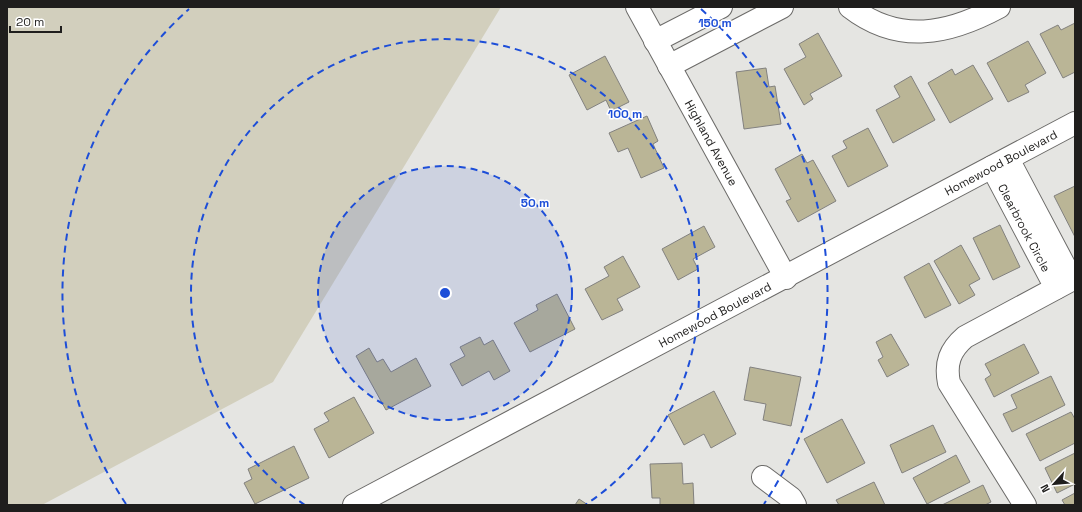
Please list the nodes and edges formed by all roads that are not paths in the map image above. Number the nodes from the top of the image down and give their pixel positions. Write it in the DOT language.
graph roads {
  1 [pos="638,7"];
  2 [pos="721,7"];
  3 [pos="782,7"];
  4 [pos="850,7"];
  5 [pos="999,7"];
  6 [pos="655,41"];
  7 [pos="668,66"];
  8 [pos="1075,123"];
  9 [pos="1000,163"];
  10 [pos="786,278"];
  11 [pos="1068,282"];
  12 [pos="764,477"];
  13 [pos="354,505"];
  14 [pos="795,505"];
  15 [pos="1024,505"];
  1 -- 6 [label="street, Highland Avenue"];
  2 -- 6 [label="street"];
  3 -- 7 [label="street"];
  4 -- 5 [label="street"];
  6 -- 7 [label="street, Highland Avenue"];
  7 -- 10 [label="street, Highland Avenue"];
  8 -- 9 [label="street, Homewood Boulevard"];
  9 -- 10 [label="street, Homewood Boulevard"];
  9 -- 11 [label="street, Clearbrook Circle"];
  10 -- 13 [label="street, Homewood Boulevard"];
  11 -- 15 [label="street"];
  12 -- 14 [label="street"];
}
